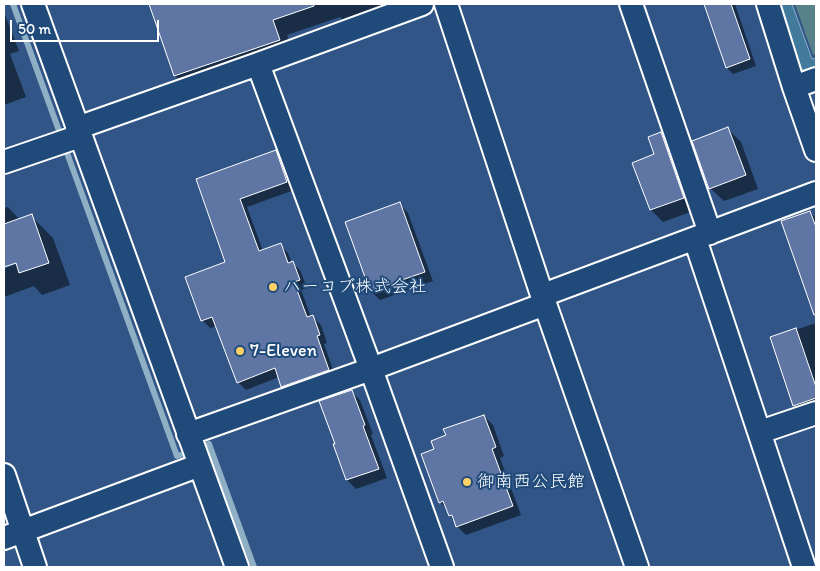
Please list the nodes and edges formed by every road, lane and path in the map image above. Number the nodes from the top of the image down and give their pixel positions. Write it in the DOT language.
graph roads {
  1 [pos="32,4"];
  2 [pos="422,4"];
  3 [pos="446,4"];
  4 [pos="631,4"];
  5 [pos="768,4"];
  6 [pos="258,64"];
  7 [pos="816,79"];
  8 [pos="794,87"];
  9 [pos="71,137"];
  10 [pos="816,150"];
  11 [pos="4,162"];
  12 [pos="816,193"];
  13 [pos="702,236"];
  14 [pos="544,300"];
  15 [pos="371,369"];
  16 [pos="816,413"];
  17 [pos="760,432"];
  18 [pos="188,434"];
  19 [pos="200,465"];
  20 [pos="4,475"];
  21 [pos="13,535"];
  22 [pos="35,567"];
  23 [pos="237,567"];
  24 [pos="442,567"];
  25 [pos="637,567"];
  26 [pos="804,567"];
  1 -- 9 [label="street"];
  2 -- 6 [label="street"];
  3 -- 14 [label="street"];
  4 -- 13 [label="street"];
  5 -- 8 [label="street"];
  6 -- 9 [label="street"];
  6 -- 15 [label="street"];
  7 -- 8 [label="street"];
  8 -- 10 [label="street"];
  9 -- 11 [label="street"];
  9 -- 18 [label="street"];
  12 -- 13 [label="street"];
  13 -- 14 [label="street"];
  13 -- 17 [label="street"];
  14 -- 15 [label="street"];
  14 -- 25 [label="street"];
  15 -- 18 [label="street"];
  15 -- 24 [label="street"];
  16 -- 17 [label="street"];
  17 -- 26 [label="street"];
  18 -- 19 [label="street"];
  19 -- 21 [label="street"];
  19 -- 23 [label="street"];
  20 -- 21 [label="street"];
  21 -- 22 [label="street"];
}
